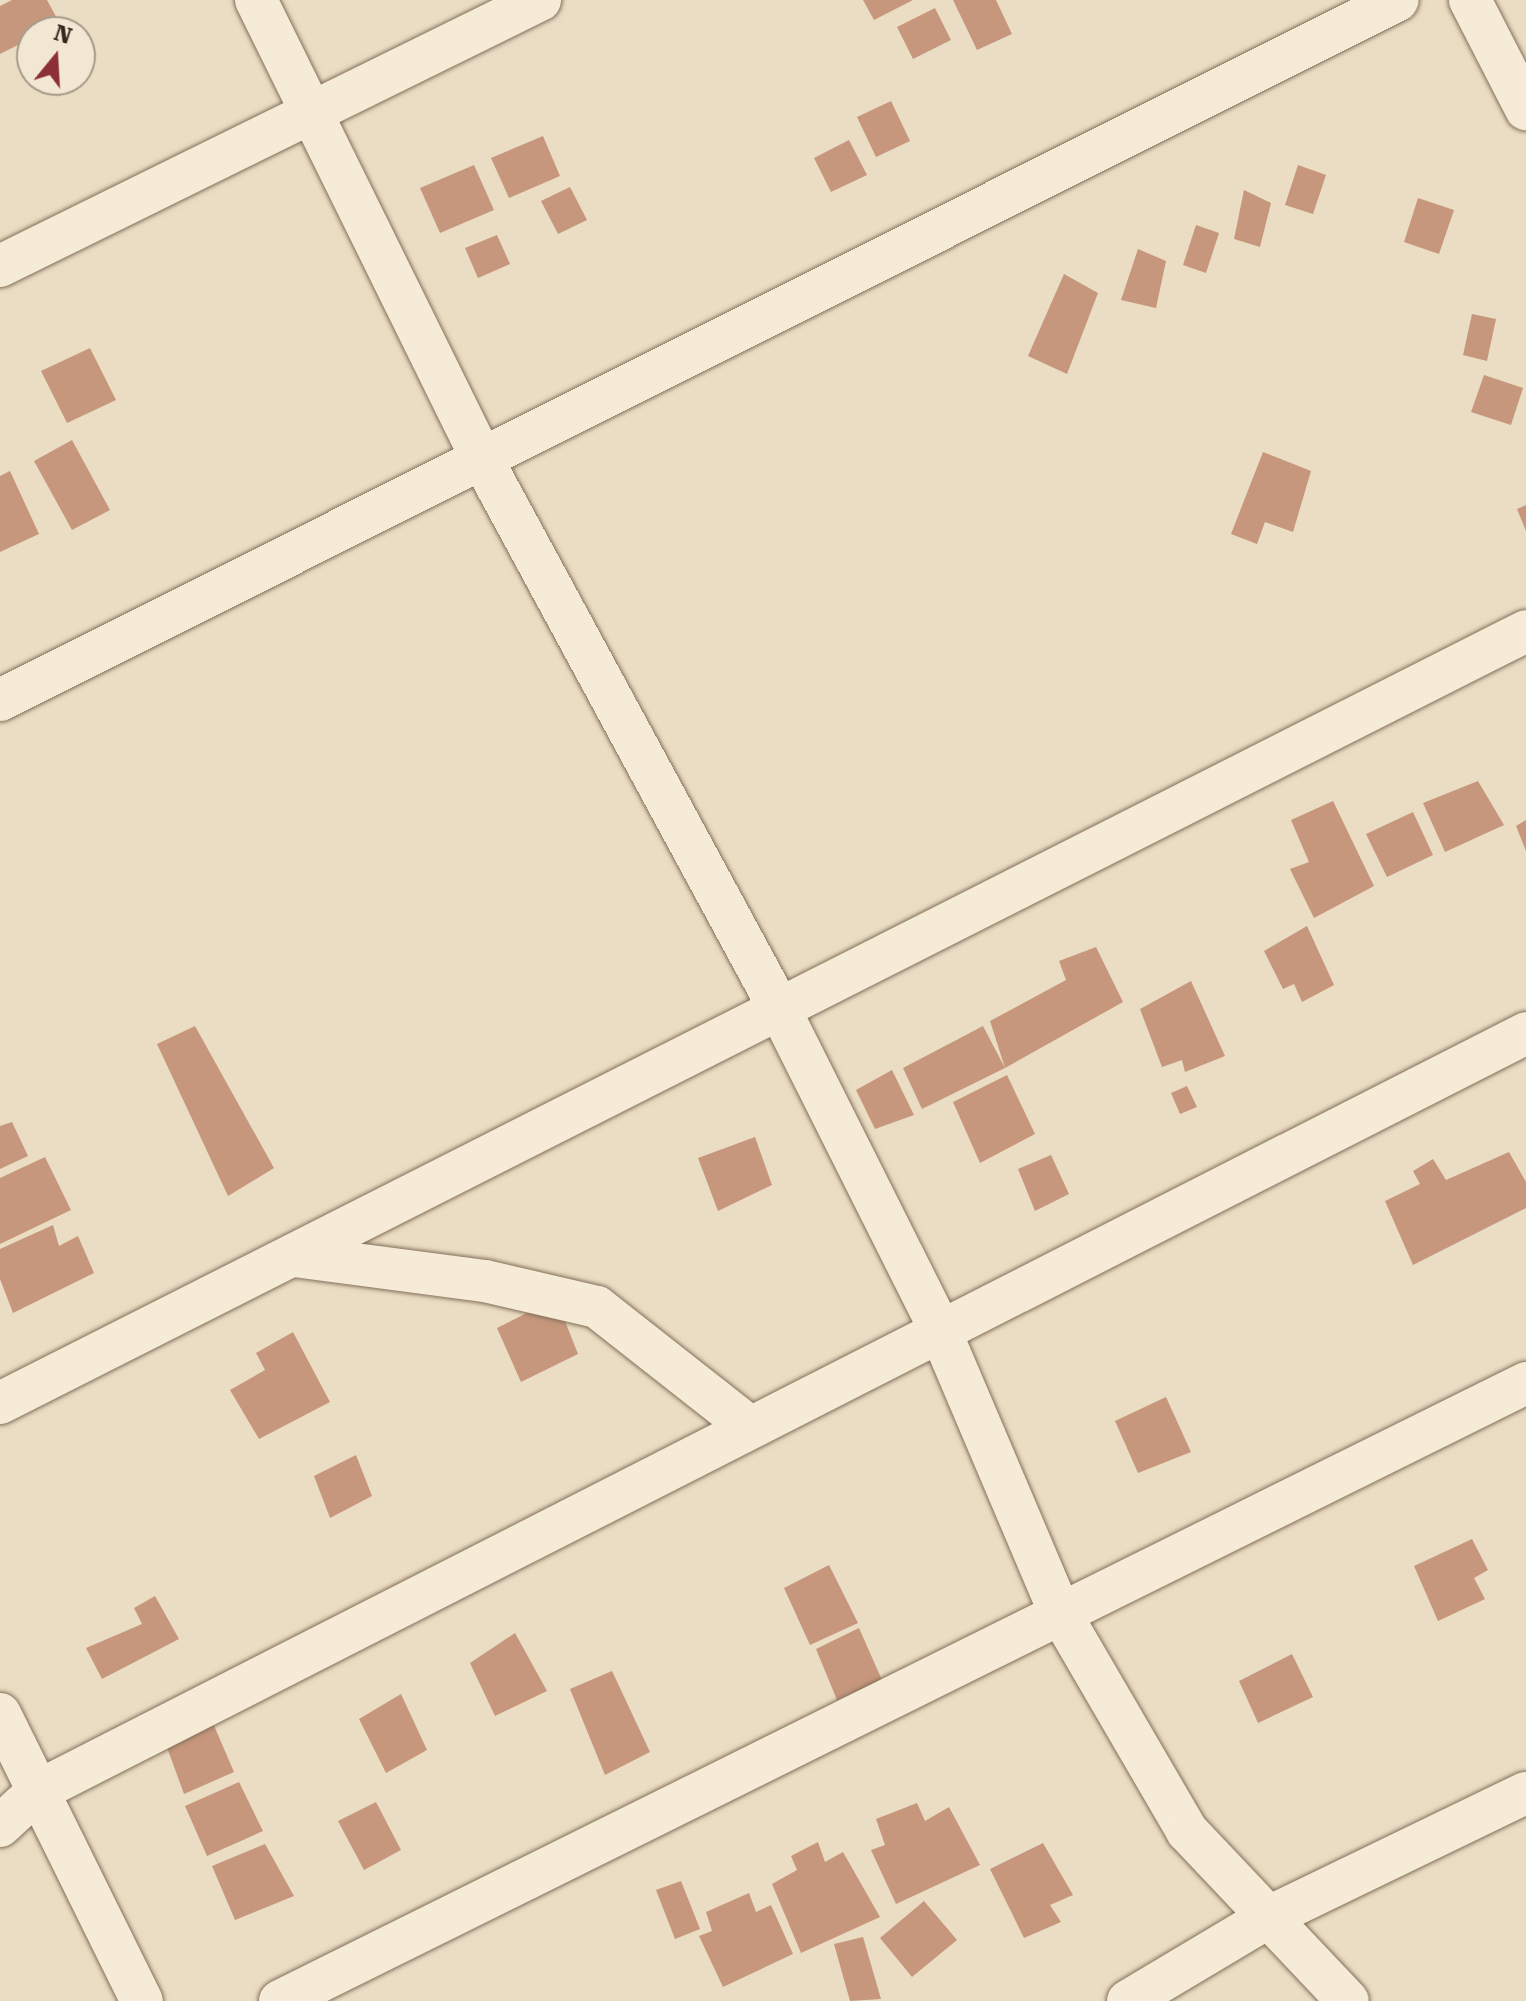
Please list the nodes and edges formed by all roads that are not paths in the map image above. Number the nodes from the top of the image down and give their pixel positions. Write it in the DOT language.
graph roads {
  1 [pos="256,0"];
  2 [pos="540,0"];
  3 [pos="1398,0"];
  4 [pos="1470,0"];
  5 [pos="1526,109"];
  6 [pos="312,113"];
  7 [pos="0,266"];
  8 [pos="482,459"];
  9 [pos="1526,631"];
  10 [pos="0,700"];
  11 [pos="779,1008"];
  12 [pos="1526,1033"];
  13 [pos="294,1256"];
  14 [pos="939,1328"];
  15 [pos="1526,1383"];
  16 [pos="0,1403"];
  17 [pos="747,1425"];
  18 [pos="1059,1611"];
  19 [pos="0,1714"];
  20 [pos="38,1791"];
  21 [pos="1526,1793"];
  22 [pos="0,1826"];
  23 [pos="1269,1917"];
  24 [pos="142,2001"];
  25 [pos="280,2001"];
  26 [pos="1128,2001"];
  27 [pos="1348,2001"];
  1 -- 6 [label="street"];
  2 -- 6 [label="street"];
  3 -- 8 [label="street"];
  4 -- 5 [label="street"];
  6 -- 7 [label="street"];
  6 -- 8 [label="street"];
  8 -- 10 [label="street"];
  8 -- 11 [label="street"];
  9 -- 11 [label="street"];
  11 -- 13 [label="street"];
  11 -- 14 [label="street"];
  12 -- 14 [label="street"];
  13 -- 16 [label="street"];
  13 -- 17 [label="street"];
  14 -- 17 [label="street"];
  14 -- 18 [label="street"];
  15 -- 18 [label="street"];
  17 -- 20 [label="street"];
  18 -- 23 [label="street"];
  18 -- 25 [label="street"];
  19 -- 20 [label="street"];
  20 -- 22 [label="street"];
  20 -- 24 [label="street"];
  21 -- 23 [label="street"];
  23 -- 26 [label="street"];
  23 -- 27 [label="street"];
}
